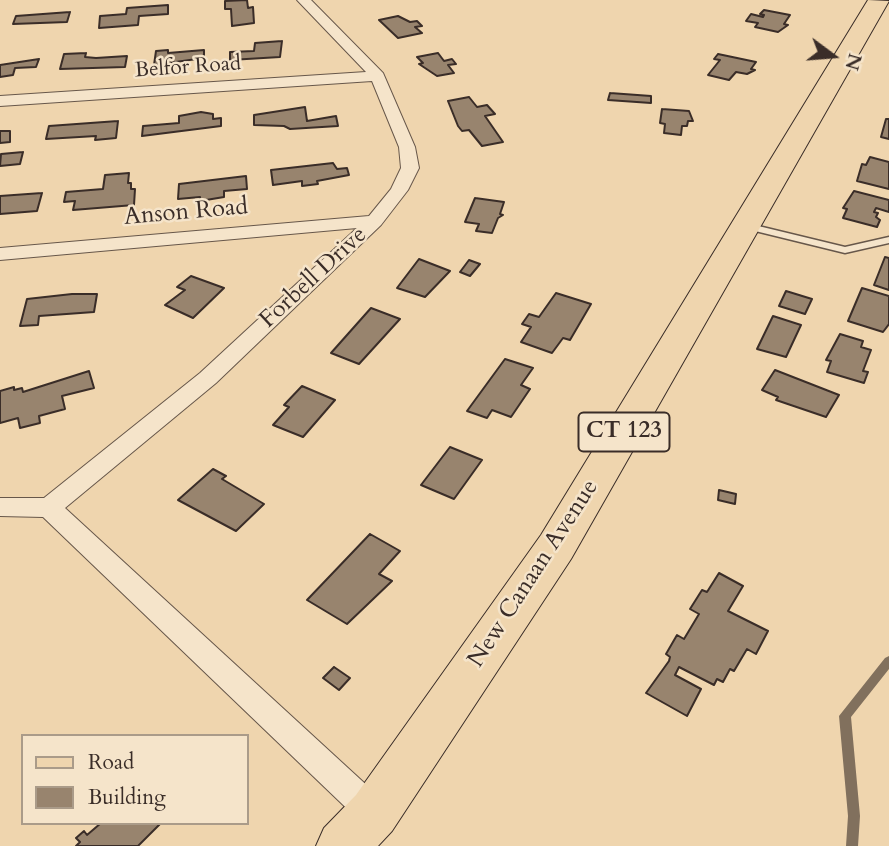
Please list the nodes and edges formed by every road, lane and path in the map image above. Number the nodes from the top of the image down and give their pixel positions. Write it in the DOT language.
graph roads {
  1 [pos="304,0"];
  2 [pos="879,0"];
  3 [pos="378,76"];
  4 [pos="0,102"];
  5 [pos="375,221"];
  6 [pos="746,226"];
  7 [pos="889,240"];
  8 [pos="0,254"];
  9 [pos="0,507"];
  10 [pos="49,508"];
  11 [pos="373,813"];
  12 [pos="342,846"];
  1 -- 3 [label="street, Forbell Drive"];
  2 -- 6 [label="main road, New Canaan Avenue / CT 123"];
  3 -- 4 [label="street, Belfor Road"];
  3 -- 5 [label="street, Forbell Drive"];
  5 -- 8 [label="street, Anson Road"];
  5 -- 10 [label="street, Forbell Drive"];
  6 -- 7 [label="lane"];
  6 -- 11 [label="main road, New Canaan Avenue / CT 123"];
  9 -- 10 [label="street"];
  10 -- 11 [label="street"];
  11 -- 12 [label="main road, New Canaan Avenue / CT 123"];
}
